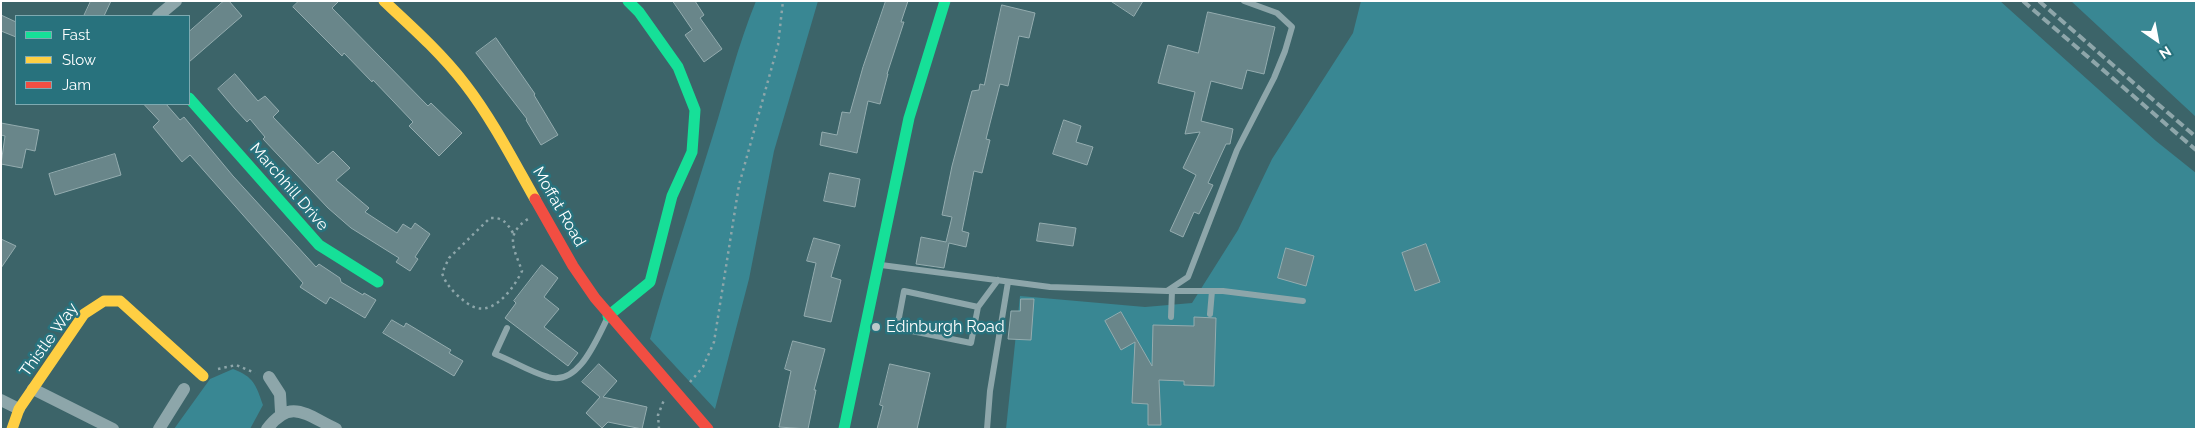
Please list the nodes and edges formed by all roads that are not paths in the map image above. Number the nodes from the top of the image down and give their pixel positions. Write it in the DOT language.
graph roads {
  1 [pos="176,1"];
  2 [pos="384,1"];
  3 [pos="628,1"];
  4 [pos="945,1"];
  5 [pos="1244,1"];
  6 [pos="159,15"];
  7 [pos="190,99"];
  8 [pos="878,264"];
  9 [pos="998,280"];
  10 [pos="378,282"];
  11 [pos="1008,282"];
  12 [pos="1170,291"];
  13 [pos="1212,292"];
  14 [pos="1303,301"];
  15 [pos="978,306"];
  16 [pos="1210,314"];
  17 [pos="608,316"];
  18 [pos="1171,317"];
  19 [pos="507,328"];
  20 [pos="203,376"];
  21 [pos="269,377"];
  22 [pos="33,389"];
  23 [pos="184,389"];
  24 [pos="1,400"];
  25 [pos="19,409"];
  26 [pos="281,412"];
  27 [pos="12,429"];
  28 [pos="113,429"];
  29 [pos="159,429"];
  30 [pos="266,429"];
  31 [pos="336,429"];
  32 [pos="708,429"];
  33 [pos="844,429"];
  34 [pos="987,429"];
  1 -- 6 [label="street"];
  2 -- 17 [label="street, Moffat Road"];
  3 -- 17 [label="street"];
  4 -- 8 [label="street"];
  5 -- 12 [label="lane"];
  7 -- 10 [label="street, Marchhill Drive"];
  8 -- 9 [label="lane"];
  8 -- 33 [label="street"];
  9 -- 11 [label="lane"];
  9 -- 15 [label="lane"];
  11 -- 12 [label="lane"];
  11 -- 34 [label="lane"];
  12 -- 13 [label="lane"];
  12 -- 18 [label="lane"];
  13 -- 14 [label="lane"];
  13 -- 16 [label="lane"];
  15 -- 15 [label="lane"];
  17 -- 19 [label="lane"];
  17 -- 32 [label="street, Moffat Road"];
  20 -- 22 [label="street, Thistle Way"];
  21 -- 26 [label="street"];
  22 -- 25 [label="street, Thistle Way"];
  22 -- 28 [label="street"];
  23 -- 29 [label="street"];
  24 -- 25 [label="street"];
  25 -- 27 [label="street, Thistle Way"];
  26 -- 30 [label="street"];
  26 -- 31 [label="street"];
}
